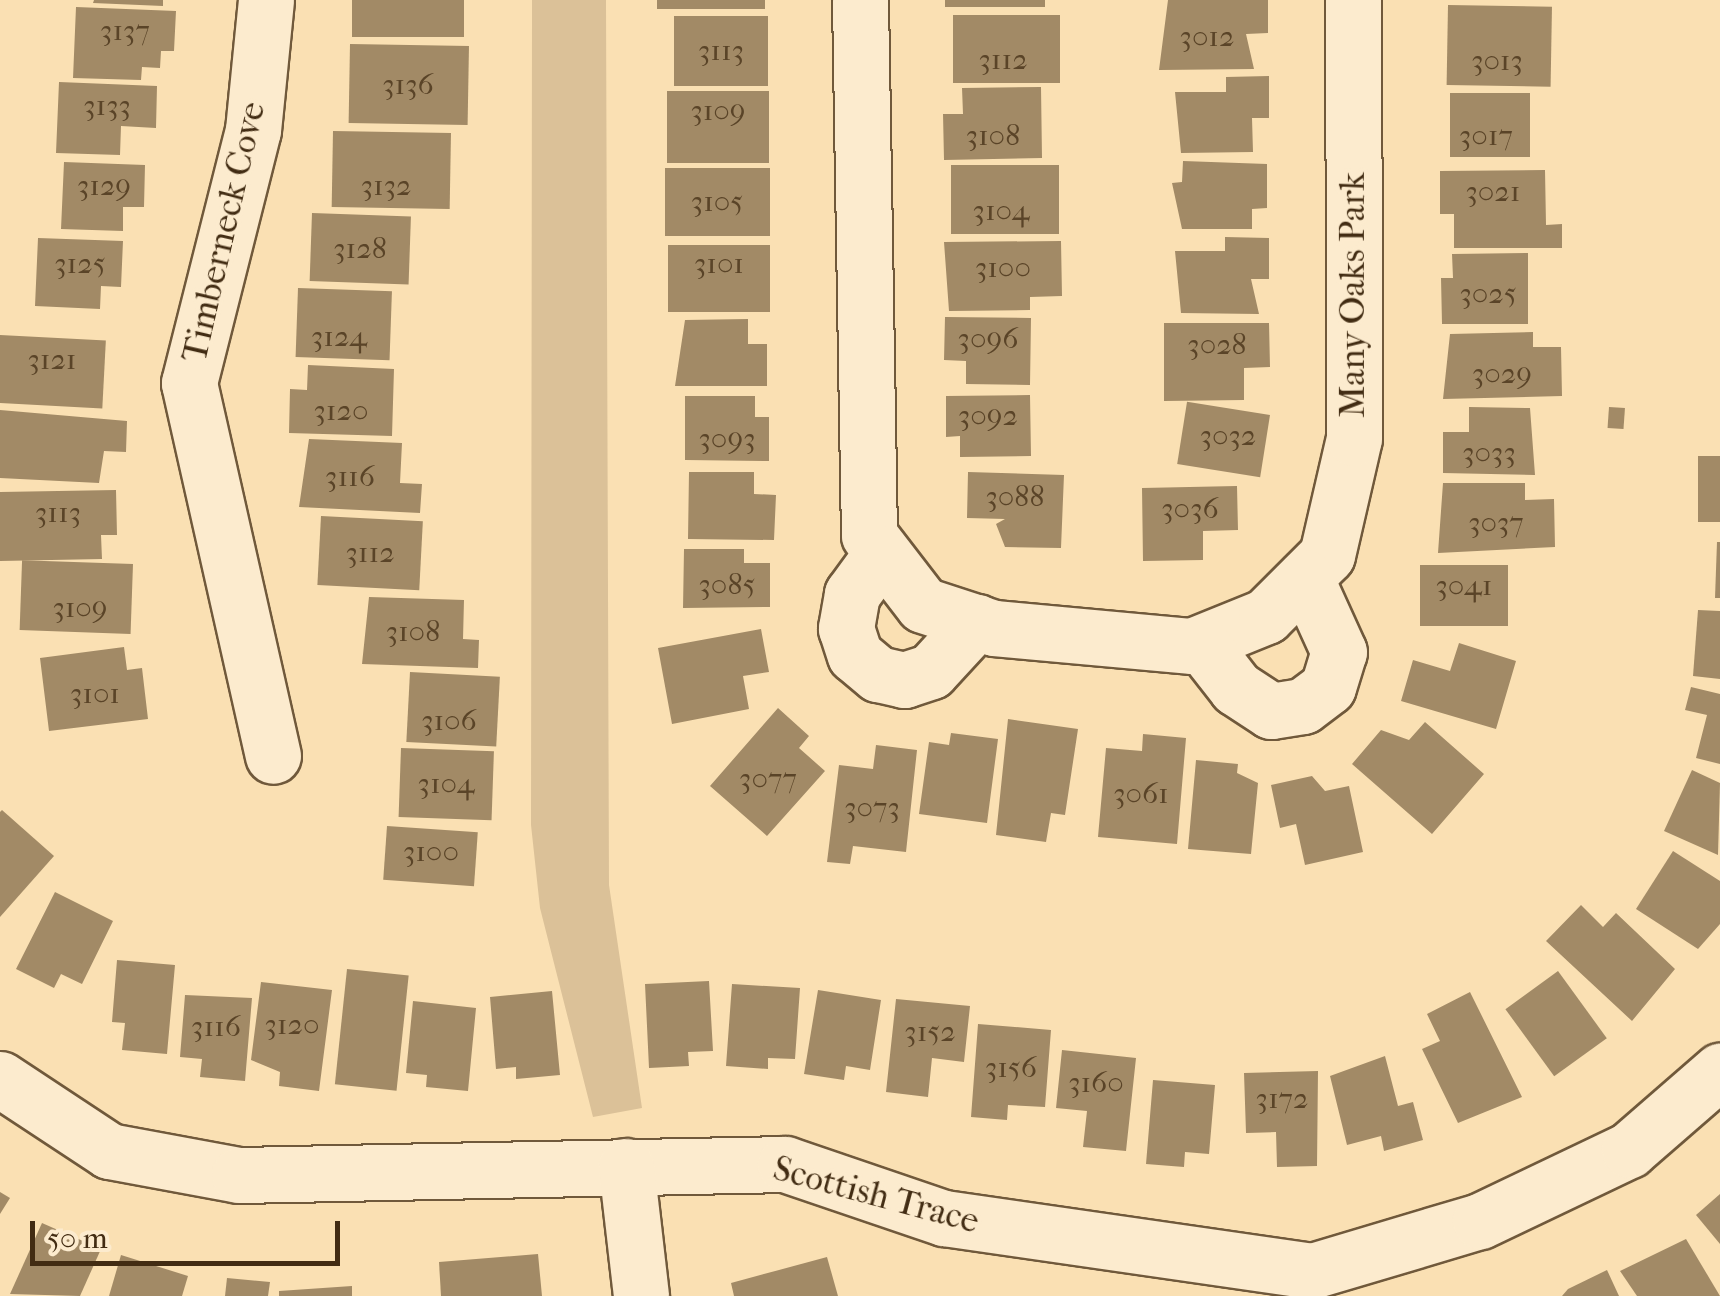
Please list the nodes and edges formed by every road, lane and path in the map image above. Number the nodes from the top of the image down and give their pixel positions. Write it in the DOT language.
graph roads {
  1 [pos="266,0"];
  2 [pos="860,0"];
  3 [pos="1353,0"];
  4 [pos="882,553"];
  5 [pos="1305,578"];
  6 [pos="976,622"];
  7 [pos="1201,643"];
  8 [pos="272,756"];
  9 [pos="1720,1071"];
  10 [pos="0,1079"];
  11 [pos="626,1166"];
  12 [pos="641,1296"];
  1 -- 8 [label="street, Timberneck Cove"];
  2 -- 4 [label="street, Many Oaks Park"];
  3 -- 5 [label="street, Many Oaks Park"];
  4 -- 6 [label="street, Many Oaks Park"];
  4 -- 6 [label="street"];
  5 -- 7 [label="street, Many Oaks Park"];
  5 -- 7 [label="street"];
  6 -- 7 [label="street, Many Oaks Park"];
  9 -- 11 [label="street, Scottish Trace"];
  10 -- 11 [label="street, Scottish Trace"];
  11 -- 12 [label="street"];
}
